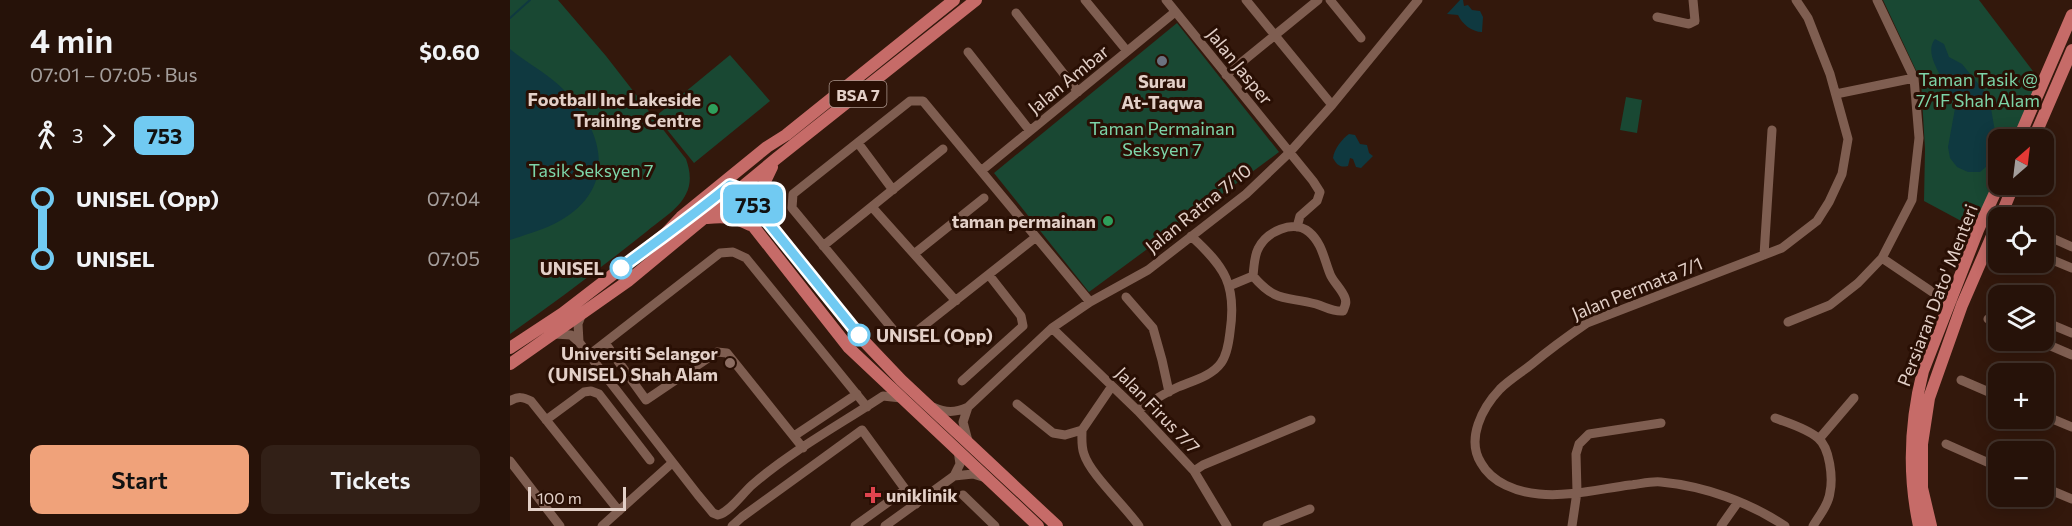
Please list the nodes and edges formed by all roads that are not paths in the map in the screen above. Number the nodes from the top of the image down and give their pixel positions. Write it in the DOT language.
graph roads {
  1 [pos="976,0"];
  2 [pos="1085,0"];
  3 [pos="1166,0"];
  4 [pos="1246,0"];
  5 [pos="1318,0"];
  6 [pos="1330,0"];
  7 [pos="1693,0"];
  8 [pos="1796,0"];
  9 [pos="1877,0"];
  10 [pos="946,2"];
  11 [pos="1413,2"];
  12 [pos="1175,12"];
  13 [pos="1016,13"];
  14 [pos="2072,15"];
  15 [pos="1657,17"];
  16 [pos="1275,35"];
  17 [pos="1361,38"];
  18 [pos="2072,50"];
  19 [pos="1127,51"];
  20 [pos="968,52"];
  21 [pos="1226,75"];
  22 [pos="1914,78"];
  23 [pos="1078,92"];
  24 [pos="1836,94"];
  25 [pos="1332,105"];
  26 [pos="2023,129"];
  27 [pos="2038,129"];
  28 [pos="1772,130"];
  29 [pos="1030,131"];
  30 [pos="786,135"];
  31 [pos="858,143"];
  32 [pos="943,149"];
  33 [pos="1289,153"];
  34 [pos="777,158"];
  35 [pos="981,171"];
  36 [pos="734,190"];
  37 [pos="893,190"];
  38 [pos="984,198"];
  39 [pos="872,207"];
  40 [pos="1988,210"];
  41 [pos="763,217"];
  42 [pos="706,218"];
  43 [pos="754,227"];
  44 [pos="1297,227"];
  45 [pos="665,234"];
  46 [pos="1191,236"];
  47 [pos="1036,237"];
  48 [pos="2054,239"];
  49 [pos="823,246"];
  50 [pos="1988,247"];
  51 [pos="2072,247"];
  52 [pos="914,254"];
  53 [pos="1764,255"];
  54 [pos="1882,258"];
  55 [pos="2054,260"];
  56 [pos="2072,267"];
  57 [pos="988,275"];
  58 [pos="1253,276"];
  59 [pos="1229,286"];
  60 [pos="1126,297"];
  61 [pos="956,301"];
  62 [pos="1090,302"];
  63 [pos="1950,304"];
  64 [pos="581,316"];
  65 [pos="1788,322"];
  66 [pos="2054,326"];
  67 [pos="1052,328"];
  68 [pos="2072,333"];
  69 [pos="555,334"];
  70 [pos="579,342"];
  71 [pos="605,343"];
  72 [pos="2054,347"];
  73 [pos="510,348"];
  74 [pos="589,355"];
  75 [pos="2072,355"];
  76 [pos="510,364"];
  77 [pos="1961,380"];
  78 [pos="883,381"];
  79 [pos="963,381"];
  80 [pos="1112,386"];
  81 [pos="1168,392"];
  82 [pos="1988,392"];
  83 [pos="857,394"];
  84 [pos="883,396"];
  85 [pos="901,398"];
  86 [pos="1854,398"];
  87 [pos="510,401"];
  88 [pos="1017,404"];
  89 [pos="931,406"];
  90 [pos="867,407"];
  91 [pos="968,407"];
  92 [pos="1138,411"];
  93 [pos="1774,418"];
  94 [pos="546,420"];
  95 [pos="1311,420"];
  96 [pos="2054,420"];
  97 [pos="1661,423"];
  98 [pos="2072,427"];
  99 [pos="1082,430"];
  100 [pos="794,436"];
  101 [pos="1819,439"];
  102 [pos="968,442"];
  103 [pos="1946,444"];
  104 [pos="803,448"];
  105 [pos="958,450"];
  106 [pos="650,460"];
  107 [pos="510,461"];
  108 [pos="672,463"];
  109 [pos="1988,463"];
  110 [pos="1194,471"];
  111 [pos="954,476"];
  112 [pos="991,481"];
  113 [pos="905,489"];
  114 [pos="1577,492"];
  115 [pos="2054,492"];
  116 [pos="963,495"];
  117 [pos="2072,499"];
  118 [pos="1738,502"];
  119 [pos="732,504"];
  120 [pos="916,504"];
  121 [pos="1310,509"];
  122 [pos="619,511"];
  123 [pos="742,517"];
  124 [pos="893,524"];
  125 [pos="560,526"];
  126 [pos="602,526"];
  127 [pos="732,526"];
  128 [pos="855,526"];
  129 [pos="995,526"];
  130 [pos="1038,526"];
  131 [pos="1057,526"];
  132 [pos="1139,526"];
  133 [pos="1227,526"];
  134 [pos="1267,526"];
  135 [pos="1572,526"];
  136 [pos="1721,526"];
  137 [pos="1785,526"];
  138 [pos="1813,526"];
  139 [pos="1919,526"];
  140 [pos="1931,526"];
  1 -- 34 [label="main road, BSA 7"];
  2 -- 19 [label="street"];
  3 -- 12 [label="street, Jalan Jasper"];
  4 -- 16 [label="street"];
  5 -- 16 [label="street"];
  6 -- 17 [label="street"];
  7 -- 15 [label="street"];
  8 -- 24 [label="street, Jalan Permata 7/1"];
  9 -- 22 [label="street"];
  10 -- 30 [label="main road, BSA 7"];
  11 -- 25 [label="street, Jalan Ratna 7/10"];
  12 -- 19 [label="street, Jalan Ambar"];
  12 -- 21 [label="street, Jalan Jasper"];
  13 -- 23 [label="street"];
  14 -- 26 [label="main road"];
  16 -- 21 [label="street"];
  16 -- 25 [label="street"];
  18 -- 27 [label="main road"];
  19 -- 23 [label="street, Jalan Ambar"];
  20 -- 29 [label="street"];
  21 -- 33 [label="street, Jalan Jasper"];
  22 -- 24 [label="street"];
  22 -- 54 [label="street"];
  23 -- 29 [label="street, Jalan Ambar"];
  24 -- 53 [label="street, Jalan Permata 7/1"];
  25 -- 33 [label="street, Jalan Ratna 7/10"];
  28 -- 53 [label="street"];
  29 -- 35 [label="street, Jalan Ambar"];
  30 -- 36 [label="main road"];
  30 -- 45 [label="main road, BSA 7"];
  31 -- 35 [label="street"];
  31 -- 37 [label="street"];
  31 -- 49 [label="street"];
  32 -- 37 [label="street"];
  33 -- 44 [label="street, Jalan Jasper"];
  33 -- 46 [label="street, Jalan Ratna 7/10"];
  34 -- 36 [label="main road, BSA 7"];
  34 -- 41 [label="main road"];
  35 -- 47 [label="street"];
  36 -- 41 [label="main road"];
  36 -- 42 [label="main road, BSA 7"];
  36 -- 43 [label="main road"];
  36 -- 45 [label="main road"];
  37 -- 39 [label="street"];
  38 -- 52 [label="street"];
  39 -- 49 [label="street"];
  39 -- 52 [label="street"];
  40 -- 63 [label="main road, Persiaran Dato' Menteri"];
  41 -- 89 [label="main road"];
  42 -- 43 [label="main road"];
  42 -- 64 [label="main road, BSA 7"];
  43 -- 78 [label="main road"];
  44 -- 58 [label="street"];
  44 -- 58 [label="street"];
  45 -- 73 [label="main road, BSA 7"];
  46 -- 59 [label="street"];
  46 -- 62 [label="street, Jalan Ratna 7/10"];
  47 -- 57 [label="street"];
  47 -- 62 [label="street"];
  48 -- 51 [label="street"];
  49 -- 61 [label="street"];
  50 -- 140 [label="main road, Persiaran Dato' Menteri"];
  52 -- 61 [label="street"];
  53 -- 114 [label="street, Jalan Permata 7/1"];
  54 -- 63 [label="street"];
  54 -- 65 [label="street"];
  55 -- 56 [label="street"];
  57 -- 61 [label="street"];
  57 -- 79 [label="street"];
  58 -- 59 [label="street"];
  59 -- 81 [label="street"];
  60 -- 81 [label="street"];
  62 -- 67 [label="street, Jalan Ratna 7/10"];
  63 -- 139 [label="main road, Persiaran Dato' Menteri"];
  64 -- 69 [label="main road, BSA 7"];
  64 -- 70 [label="street"];
  66 -- 68 [label="street"];
  67 -- 80 [label="street, Jalan Firus 7/7"];
  67 -- 91 [label="street, Jalan Ratna 7/10"];
  69 -- 70 [label="street"];
  69 -- 76 [label="main road, BSA 7"];
  70 -- 74 [label="street"];
  71 -- 74 [label="street"];
  71 -- 83 [label="street"];
  71 -- 100 [label="street"];
  72 -- 75 [label="street"];
  74 -- 108 [label="street"];
  77 -- 82 [label="street"];
  78 -- 84 [label="street"];
  78 -- 85 [label="main road"];
  80 -- 92 [label="street, Jalan Firus 7/7"];
  80 -- 99 [label="street"];
  81 -- 92 [label="street"];
  83 -- 90 [label="street"];
  83 -- 100 [label="street"];
  84 -- 85 [label="street"];
  84 -- 90 [label="street"];
  85 -- 105 [label="main road"];
  86 -- 101 [label="street"];
  87 -- 94 [label="street"];
  88 -- 99 [label="street"];
  89 -- 91 [label="street"];
  89 -- 102 [label="main road"];
  90 -- 104 [label="street"];
  91 -- 102 [label="street"];
  92 -- 110 [label="street, Jalan Firus 7/7"];
  93 -- 101 [label="street"];
  94 -- 106 [label="street"];
  94 -- 122 [label="street"];
  95 -- 110 [label="street"];
  96 -- 98 [label="street"];
  97 -- 114 [label="street"];
  99 -- 132 [label="street"];
  100 -- 104 [label="street"];
  101 -- 138 [label="street"];
  102 -- 131 [label="main road"];
  103 -- 109 [label="street"];
  104 -- 119 [label="street"];
  105 -- 111 [label="street"];
  105 -- 112 [label="main road"];
  107 -- 125 [label="street"];
  108 -- 119 [label="street"];
  108 -- 122 [label="street"];
  110 -- 133 [label="street, Jalan Firus 7/7"];
  111 -- 112 [label="street"];
  111 -- 120 [label="street"];
  112 -- 130 [label="main road"];
  113 -- 120 [label="street"];
  113 -- 123 [label="street"];
  113 -- 128 [label="street"];
  114 -- 118 [label="street, Jalan Permata 7/1"];
  114 -- 135 [label="street"];
  115 -- 117 [label="street"];
  116 -- 129 [label="street"];
  118 -- 136 [label="street"];
  118 -- 137 [label="street, Jalan Permata 7/1"];
  119 -- 123 [label="street"];
  120 -- 124 [label="street"];
  121 -- 134 [label="street"];
  122 -- 126 [label="street"];
  123 -- 127 [label="street"];
}
